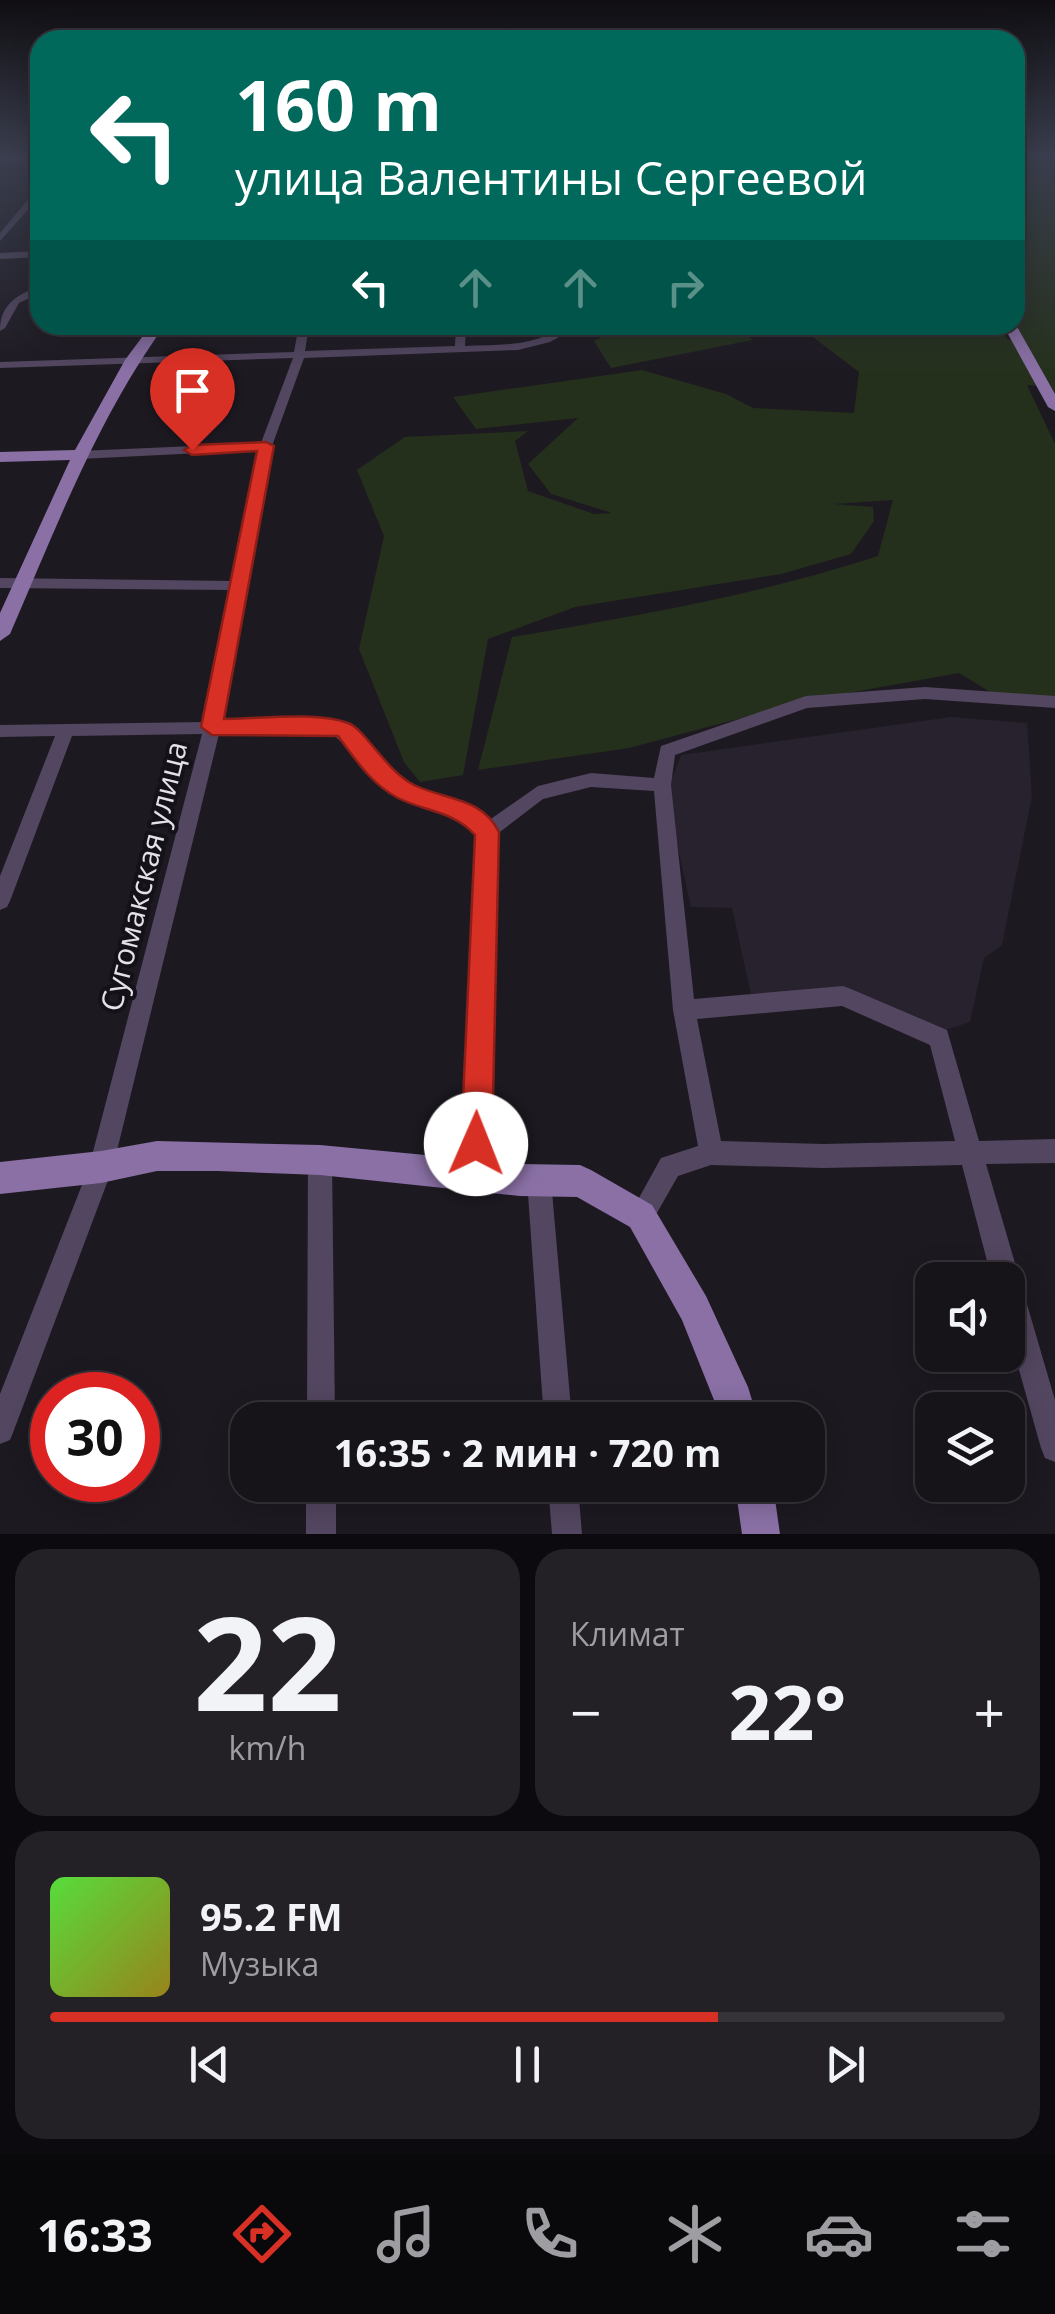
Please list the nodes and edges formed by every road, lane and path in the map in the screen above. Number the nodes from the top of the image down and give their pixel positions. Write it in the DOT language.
graph roads {
  1 [pos="30,254"];
  2 [pos="0,256"];
  3 [pos="30,294"];
  4 [pos="0,301"];
  5 [pos="30,301"];
  6 [pos="15,302"];
  7 [pos="0,328"];
  8 [pos="147,335"];
  9 [pos="302,335"];
  10 [pos="461,335"];
  11 [pos="556,335"];
  12 [pos="1015,335"];
  13 [pos="460,350"];
  14 [pos="298,356"];
  15 [pos="132,360"];
  16 [pos="0,365"];
  17 [pos="1055,407"];
  18 [pos="266,446"];
  19 [pos="80,455"];
  20 [pos="0,457"];
  21 [pos="26,582"];
  22 [pos="0,583"];
  23 [pos="240,586"];
  24 [pos="0,634"];
  25 [pos="1055,702"];
  26 [pos="212,727"];
  27 [pos="66,729"];
  28 [pos="0,731"];
  29 [pos="662,786"];
  30 [pos="487,832"];
  31 [pos="0,901"];
  32 [pos="684,1010"];
  33 [pos="967,1150"];
  34 [pos="1055,1151"];
  35 [pos="711,1153"];
  36 [pos="320,1160"];
  37 [pos="101,1167"];
  38 [pos="476,1175"];
  39 [pos="0,1178"];
  40 [pos="539,1180"];
  41 [pos="641,1216"];
  42 [pos="1000,1262"];
  43 [pos="1025,1345"];
  44 [pos="321,1402"];
  45 [pos="557,1402"];
  46 [pos="736,1402"];
  47 [pos="0,1430"];
  48 [pos="1055,1448"];
  49 [pos="321,1502"];
  50 [pos="564,1502"];
  51 [pos="757,1502"];
  52 [pos="322,1534"];
  53 [pos="567,1534"];
  54 [pos="762,1534"];
  1 -- 2 [label="street"];
  3 -- 6 [label="street"];
  4 -- 6 [label="street"];
  5 -- 6 [label="street"];
  6 -- 7 [label="street"];
  8 -- 15 [label="main road"];
  9 -- 14 [label="street, Сугомакская улица"];
  10 -- 13 [label="street"];
  11 -- 13 [label="street"];
  12 -- 17 [label="main road"];
  13 -- 14 [label="street"];
  14 -- 15 [label="street"];
  14 -- 18 [label="street, Сугомакская улица"];
  15 -- 16 [label="street"];
  15 -- 19 [label="main road"];
  18 -- 19 [label="street"];
  18 -- 23 [label="street, Сугомакская улица"];
  19 -- 20 [label="main road"];
  19 -- 21 [label="main road"];
  21 -- 22 [label="street"];
  21 -- 23 [label="street"];
  21 -- 24 [label="main road"];
  23 -- 26 [label="street, Сугомакская улица"];
  25 -- 29 [label="street"];
  26 -- 27 [label="street"];
  26 -- 30 [label="street"];
  26 -- 37 [label="street, Сугомакская улица"];
  27 -- 28 [label="street"];
  27 -- 31 [label="street"];
  29 -- 30 [label="street"];
  29 -- 32 [label="street"];
  30 -- 38 [label="street"];
  32 -- 33 [label="street"];
  32 -- 35 [label="street"];
  33 -- 34 [label="street"];
  33 -- 35 [label="street"];
  33 -- 42 [label="street"];
  35 -- 41 [label="street"];
  36 -- 37 [label="main road"];
  36 -- 38 [label="main road"];
  36 -- 44 [label="street"];
  37 -- 39 [label="main road"];
  37 -- 47 [label="street, Сугомакская улица"];
  38 -- 40 [label="main road"];
  40 -- 41 [label="main road"];
  40 -- 45 [label="street"];
  41 -- 46 [label="main road"];
  43 -- 48 [label="street"];
  49 -- 52 [label="street"];
  50 -- 53 [label="street"];
  51 -- 54 [label="main road"];
}
